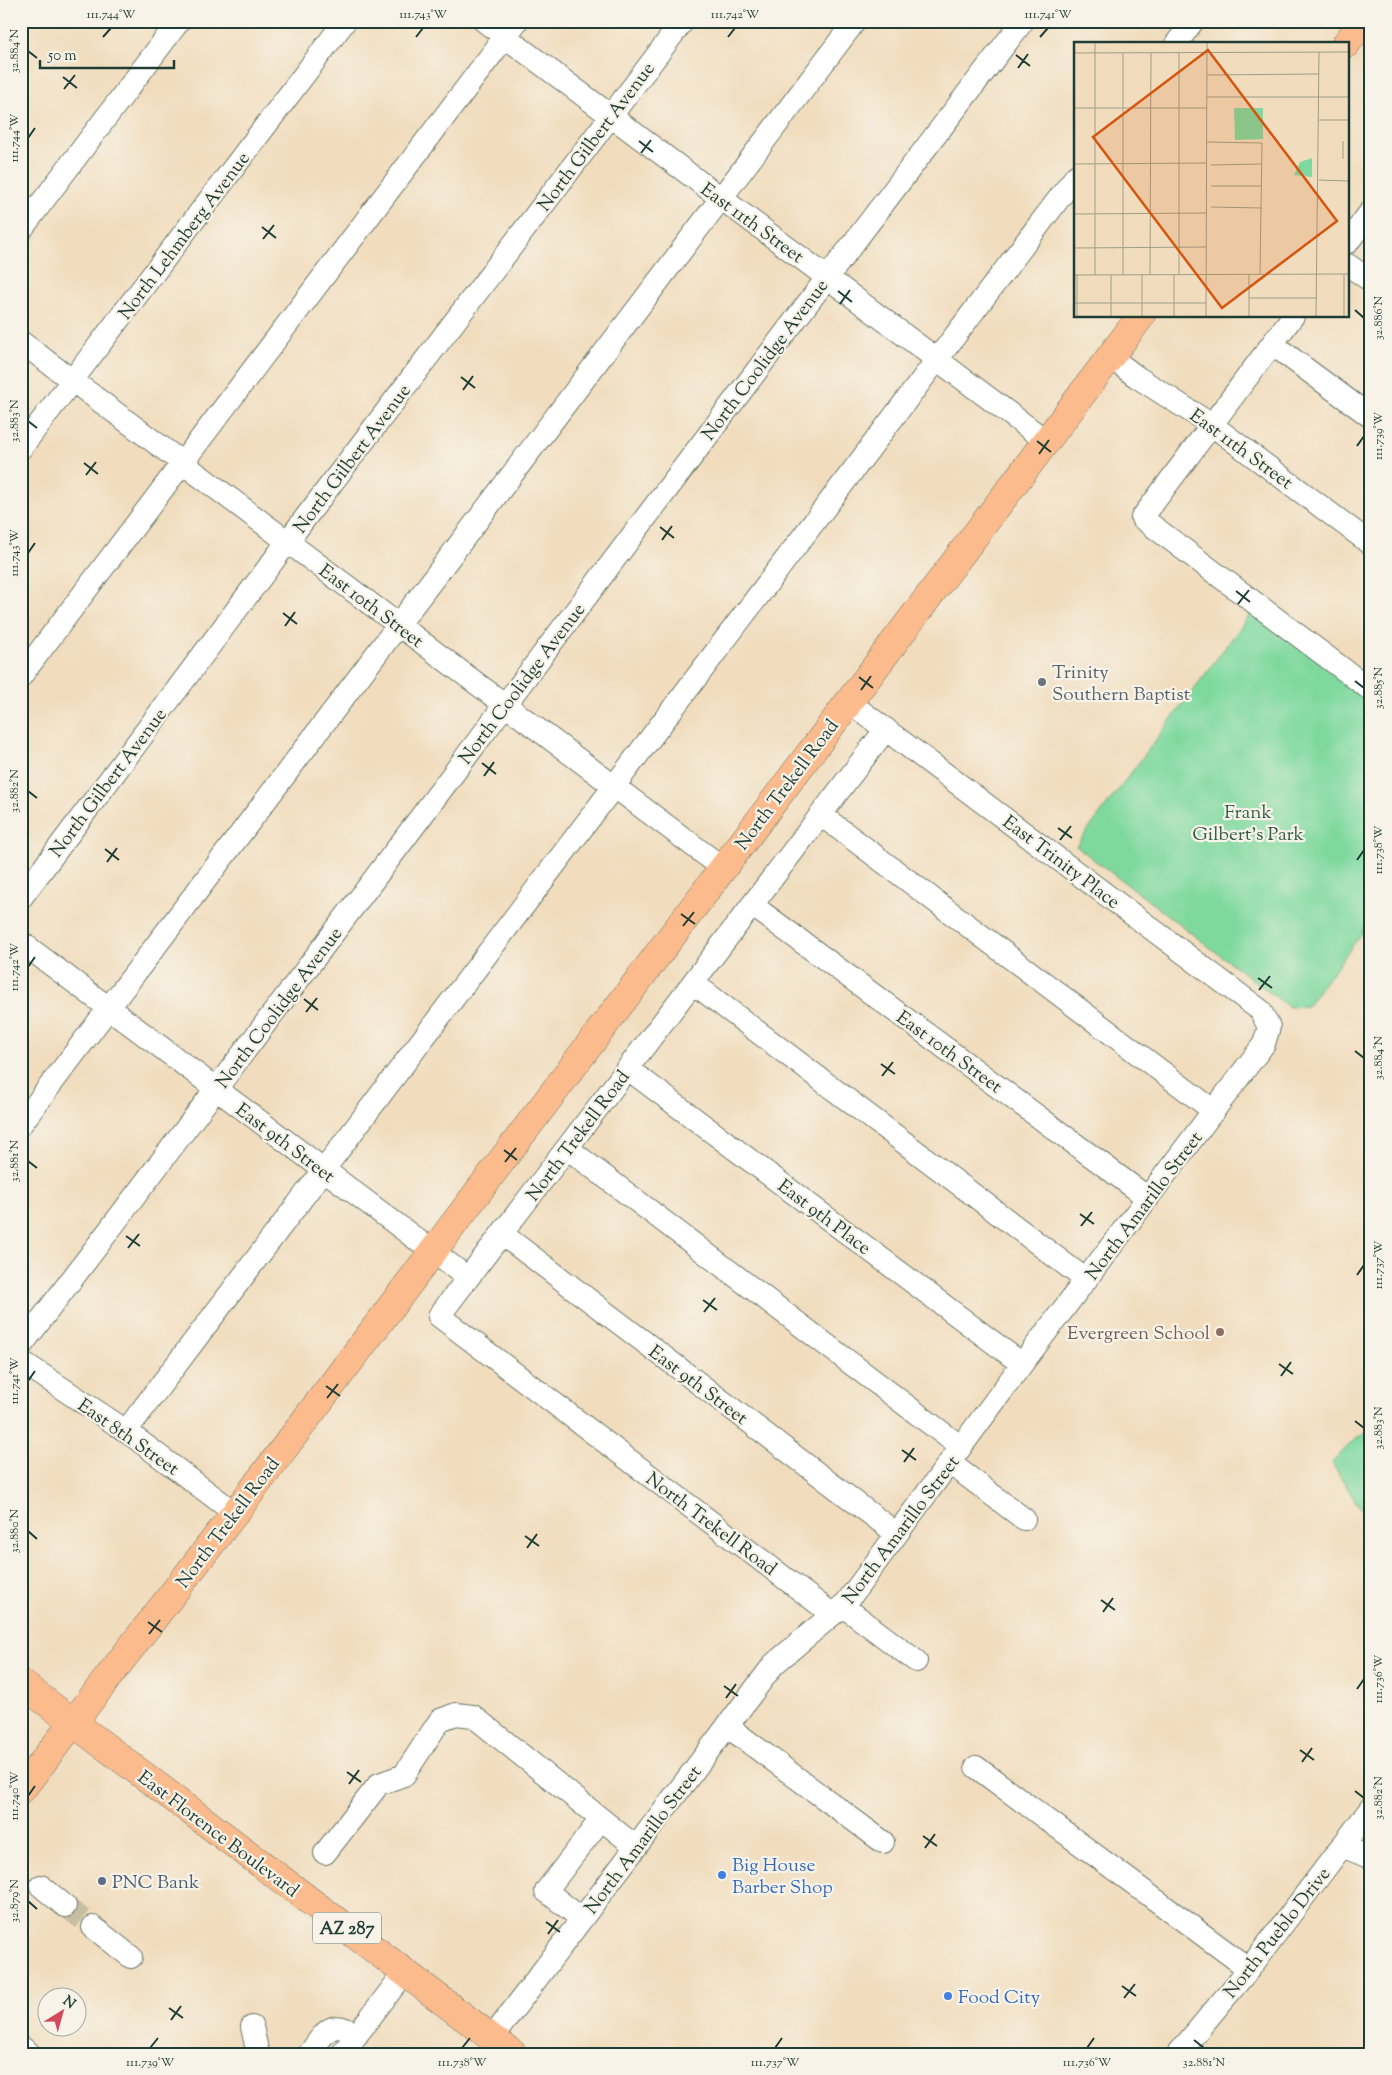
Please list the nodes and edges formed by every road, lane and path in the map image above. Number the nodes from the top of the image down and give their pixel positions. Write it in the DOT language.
graph roads {
  1 [pos="179,21"];
  2 [pos="345,21"];
  3 [pos="484,21"];
  4 [pos="683,21"];
  5 [pos="855,21"];
  6 [pos="1023,21"];
  7 [pos="1193,21"];
  8 [pos="1363,21"];
  9 [pos="511,29"];
  10 [pos="1177,42"];
  11 [pos="1347,42"];
  12 [pos="610,117"];
  13 [pos="1074,179"];
  14 [pos="721,199"];
  15 [pos="1371,212"];
  16 [pos="21,230"];
  17 [pos="1350,239"];
  18 [pos="1350,266"];
  19 [pos="826,277"];
  20 [pos="1371,281"];
  21 [pos="1139,318"];
  22 [pos="1292,318"];
  23 [pos="21,342"];
  24 [pos="1272,344"];
  25 [pos="1110,356"];
  26 [pos="937,360"];
  27 [pos="72,380"];
  28 [pos="1371,417"];
  29 [pos="1212,425"];
  30 [pos="1046,441"];
  31 [pos="21,448"];
  32 [pos="182,463"];
  33 [pos="287,542"];
  34 [pos="1371,544"];
  35 [pos="399,625"];
  36 [pos="21,676"];
  37 [pos="1371,690"];
  38 [pos="849,702"];
  39 [pos="504,705"];
  40 [pos="886,729"];
  41 [pos="614,787"];
  42 [pos="821,815"];
  43 [pos="723,868"];
  44 [pos="21,898"];
  45 [pos="752,905"];
  46 [pos="21,942"];
  47 [pos="693,983"];
  48 [pos="109,1008"];
  49 [pos="1269,1027"];
  50 [pos="628,1069"];
  51 [pos="216,1090"];
  52 [pos="1214,1111"];
  53 [pos="21,1124"];
  54 [pos="567,1148"];
  55 [pos="324,1171"];
  56 [pos="1148,1198"];
  57 [pos="502,1234"];
  58 [pos="432,1252"];
  59 [pos="468,1278"];
  60 [pos="1086,1280"];
  61 [pos="21,1346"];
  62 [pos="21,1361"];
  63 [pos="1022,1364"];
  64 [pos="126,1431"];
  65 [pos="955,1455"];
  66 [pos="234,1513"];
  67 [pos="1024,1518"];
  68 [pos="897,1534"];
  69 [pos="837,1610"];
  70 [pos="916,1661"];
  71 [pos="21,1683"];
  72 [pos="74,1722"];
  73 [pos="727,1726"];
  74 [pos="976,1767"];
  75 [pos="21,1790"];
  76 [pos="1371,1808"];
  77 [pos="600,1818"];
  78 [pos="883,1842"];
  79 [pos="1342,1846"];
  80 [pos="636,1847"];
  81 [pos="326,1853"];
  82 [pos="1371,1858"];
  83 [pos="41,1886"];
  84 [pos="65,1906"];
  85 [pos="582,1919"];
  86 [pos="93,1926"];
  87 [pos="130,1957"];
  88 [pos="1249,1969"];
  89 [pos="405,1972"];
  90 [pos="252,2027"];
  91 [pos="357,2035"];
  92 [pos="503,2046"];
  93 [pos="21,2047"];
  94 [pos="30,2054"];
  95 [pos="258,2054"];
  96 [pos="309,2054"];
  97 [pos="342,2054"];
  98 [pos="1178,2054"];
  1 -- 16 [label="street"];
  2 -- 27 [label="street, North Lehmberg Avenue"];
  3 -- 9 [label="street, East 11th Street"];
  4 -- 12 [label="street, North Gilbert Avenue"];
  5 -- 14 [label="street"];
  6 -- 19 [label="street, North Coolidge Avenue"];
  7 -- 10 [label="street"];
  8 -- 11 [label="main road"];
  9 -- 12 [label="street, East 11th Street"];
  9 -- 32 [label="street"];
  12 -- 14 [label="street, East 11th Street"];
  12 -- 33 [label="street, North Gilbert Avenue"];
  13 -- 26 [label="street"];
  14 -- 19 [label="street, East 11th Street"];
  14 -- 35 [label="street"];
  15 -- 17 [label="street"];
  18 -- 20 [label="street"];
  19 -- 26 [label="street, East 11th Street"];
  19 -- 39 [label="street, North Coolidge Avenue"];
  21 -- 25 [label="main road, North Trekell Road"];
  22 -- 24 [label="street"];
  23 -- 27 [label="street, East 10th Street"];
  24 -- 28 [label="street"];
  24 -- 29 [label="street"];
  25 -- 29 [label="street, East 11th Street"];
  25 -- 30 [label="main road, North Trekell Road"];
  26 -- 30 [label="street, East 11th Street"];
  26 -- 41 [label="street"];
  27 -- 31 [label="street, North Lehmberg Avenue"];
  27 -- 32 [label="street, East 10th Street"];
  29 -- 34 [label="street, East 11th Street"];
  29 -- 37 [label="street"];
  30 -- 38 [label="main road, North Trekell Road"];
  32 -- 33 [label="street, East 10th Street"];
  32 -- 36 [label="street"];
  33 -- 35 [label="street, East 10th Street"];
  33 -- 44 [label="street, North Gilbert Avenue"];
  35 -- 39 [label="street, East 10th Street"];
  35 -- 48 [label="street"];
  38 -- 40 [label="street, East Trinity Place"];
  38 -- 43 [label="main road, North Trekell Road"];
  39 -- 41 [label="street, East 10th Street"];
  39 -- 51 [label="street, North Coolidge Avenue"];
  40 -- 42 [label="street, North Trekell Road"];
  40 -- 49 [label="street, East Trinity Place"];
  41 -- 43 [label="street, East 10th Street"];
  41 -- 55 [label="street"];
  42 -- 45 [label="street, North Trekell Road"];
  42 -- 52 [label="street"];
  43 -- 58 [label="main road, North Trekell Road"];
  45 -- 47 [label="street, North Trekell Road"];
  45 -- 56 [label="street, East 10th Street"];
  46 -- 48 [label="street, East 9th Street"];
  47 -- 50 [label="street, North Trekell Road"];
  47 -- 60 [label="street"];
  48 -- 51 [label="street, East 9th Street"];
  48 -- 53 [label="street"];
  49 -- 52 [label="street, North Amarillo Street"];
  50 -- 54 [label="street, North Trekell Road"];
  50 -- 63 [label="street, East 9th Place"];
  51 -- 55 [label="street, East 9th Street"];
  51 -- 61 [label="street, North Coolidge Avenue"];
  52 -- 56 [label="street, North Amarillo Street"];
  54 -- 57 [label="street, North Trekell Road"];
  54 -- 65 [label="street"];
  55 -- 58 [label="street, East 9th Street"];
  55 -- 64 [label="street"];
  56 -- 60 [label="street, North Amarillo Street"];
  57 -- 59 [label="street, North Trekell Road"];
  57 -- 68 [label="street, East 9th Street"];
  58 -- 59 [label="street"];
  58 -- 66 [label="main road, North Trekell Road"];
  59 -- 69 [label="street, North Trekell Road"];
  60 -- 63 [label="street, North Amarillo Street"];
  62 -- 64 [label="street, East 8th Street"];
  63 -- 65 [label="street, North Amarillo Street"];
  64 -- 66 [label="street, East 8th Street"];
  65 -- 67 [label="street"];
  65 -- 68 [label="street, North Amarillo Street"];
  66 -- 72 [label="main road, North Trekell Road"];
  68 -- 69 [label="street, North Amarillo Street"];
  69 -- 70 [label="street"];
  69 -- 73 [label="street, North Amarillo Street"];
  71 -- 72 [label="main road, East Florence Boulevard / AZ 287"];
  72 -- 75 [label="main road, North Trekell Road"];
  72 -- 89 [label="main road, East Florence Boulevard / AZ 287"];
  73 -- 78 [label="street"];
  73 -- 80 [label="street, North Amarillo Street"];
  74 -- 88 [label="street"];
  76 -- 79 [label="street, North Pueblo Drive"];
  77 -- 80 [label="street"];
  77 -- 81 [label="street"];
  77 -- 85 [label="street"];
  79 -- 82 [label="street"];
  79 -- 88 [label="street, North Pueblo Drive"];
  80 -- 85 [label="street, North Amarillo Street"];
  83 -- 84 [label="street"];
  85 -- 92 [label="street, North Amarillo Street"];
  86 -- 87 [label="street"];
  88 -- 98 [label="street, North Pueblo Drive"];
  89 -- 91 [label="street"];
  89 -- 92 [label="main road, East Florence Boulevard / AZ 287"];
  90 -- 95 [label="street"];
  91 -- 96 [label="street"];
  91 -- 97 [label="street"];
  93 -- 94 [label="street"];
}
